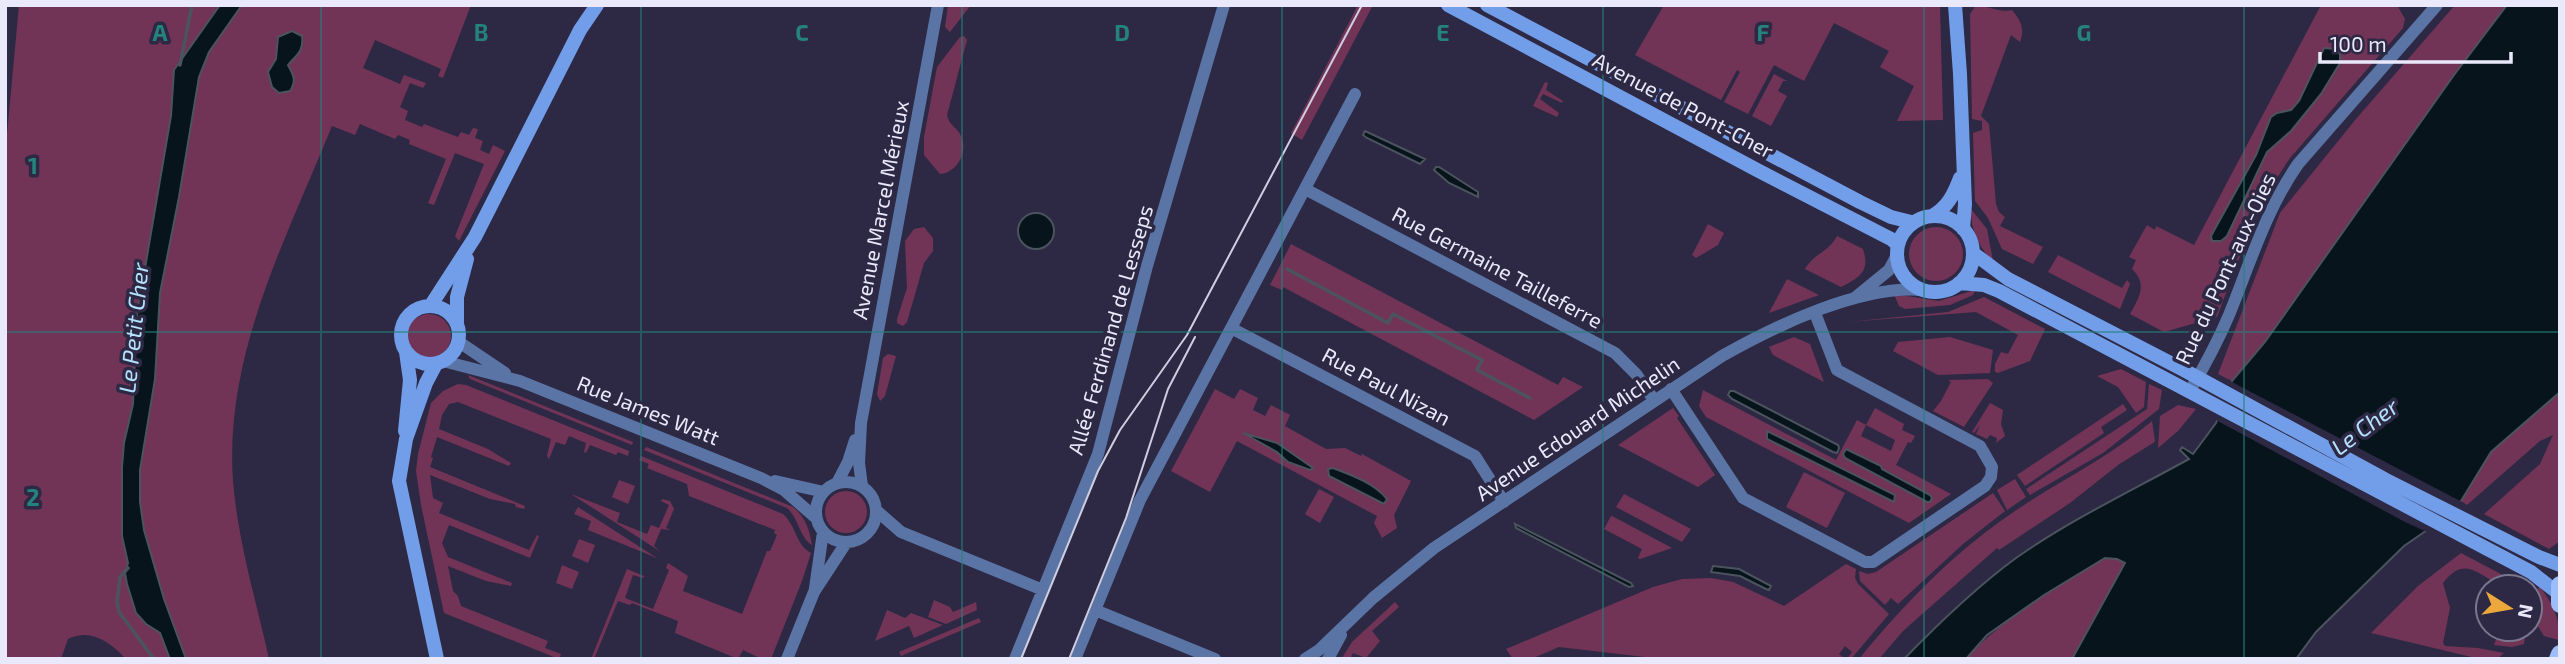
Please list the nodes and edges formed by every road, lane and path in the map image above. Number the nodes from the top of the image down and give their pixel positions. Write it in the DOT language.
graph roads {
  1 [pos="597,5"];
  2 [pos="938,5"];
  3 [pos="1224,5"];
  4 [pos="1448,5"];
  5 [pos="1487,5"];
  6 [pos="1955,5"];
  7 [pos="1964,5"];
  8 [pos="2437,5"];
  9 [pos="1960,74"];
  10 [pos="1355,94"];
  11 [pos="1962,173"];
  12 [pos="1305,189"];
  13 [pos="1932,216"];
  14 [pos="1911,222"];
  15 [pos="1963,229"];
  16 [pos="475,237"];
  17 [pos="1897,250"];
  18 [pos="1973,253"];
  19 [pos="1959,284"];
  20 [pos="1923,290"];
  21 [pos="1853,299"];
  22 [pos="431,305"];
  23 [pos="1815,313"];
  24 [pos="457,322"];
  25 [pos="1231,328"];
  26 [pos="459,342"];
  27 [pos="406,352"];
  28 [pos="440,363"];
  29 [pos="2197,378"];
  30 [pos="520,381"];
  31 [pos="1671,389"];
  32 [pos="2190,391"];
  33 [pos="1654,400"];
  34 [pos="861,423"];
  35 [pos="406,439"];
  36 [pos="761,478"];
  37 [pos="836,483"];
  38 [pos="862,486"];
  39 [pos="824,492"];
  40 [pos="1504,502"];
  41 [pos="877,511"];
  42 [pos="816,519"];
  43 [pos="901,532"];
  44 [pos="823,533"];
  45 [pos="867,535"];
  46 [pos="846,543"];
  47 [pos="2560,565"];
  48 [pos="1043,590"];
  49 [pos="814,592"];
  50 [pos="2559,594"];
  51 [pos="1095,610"];
  52 [pos="1346,625"];
  53 [pos="437,659"];
  54 [pos="787,659"];
  55 [pos="1015,659"];
  56 [pos="1075,659"];
  57 [pos="1215,659"];
  58 [pos="1305,659"];
  59 [pos="1328,659"];
  1 -- 16 [label="main road"];
  2 -- 34 [label="street, Avenue Marcel Mérieux"];
  3 -- 48 [label="street, Allée Ferdinand de Lesseps"];
  4 -- 17 [label="main road, Avenue de Pont-Cher"];
  5 -- 14 [label="main road, Avenue de Pont-Cher"];
  6 -- 9 [label="main road"];
  7 -- 9 [label="main road"];
  8 -- 29 [label="street, Rue du Pont-aux-Oies"];
  9 -- 11 [label="main road"];
  10 -- 12 [label="street"];
  11 -- 13 [label="main road"];
  11 -- 15 [label="main road"];
  12 -- 25 [label="street"];
  12 -- 33 [label="street, Rue Germaine Tailleferre"];
  13 -- 14 [label="main road"];
  13 -- 15 [label="main road"];
  14 -- 17 [label="main road"];
  15 -- 18 [label="main road"];
  16 -- 22 [label="main road"];
  16 -- 24 [label="main road"];
  17 -- 20 [label="main road"];
  17 -- 21 [label="street, Avenue Edouard Michelin"];
  18 -- 19 [label="main road"];
  18 -- 29 [label="main road"];
  19 -- 20 [label="main road"];
  19 -- 32 [label="main road"];
  20 -- 21 [label="street, Avenue Edouard Michelin"];
  21 -- 23 [label="street, Avenue Edouard Michelin"];
  22 -- 24 [label="main road"];
  22 -- 27 [label="main road"];
  23 -- 31 [label="street, Avenue Edouard Michelin"];
  23 -- 31 [label="street"];
  24 -- 26 [label="main road"];
  25 -- 40 [label="street, Rue Paul Nizan"];
  25 -- 51 [label="street"];
  26 -- 28 [label="main road"];
  26 -- 30 [label="street, Rue James Watt"];
  27 -- 28 [label="main road"];
  27 -- 35 [label="main road"];
  28 -- 30 [label="street, Rue James Watt"];
  28 -- 35 [label="main road"];
  29 -- 32 [label="street, Rue du Pont-aux-Oies"];
  29 -- 47 [label="main road"];
  30 -- 36 [label="street, Rue James Watt"];
  31 -- 33 [label="street, Avenue Edouard Michelin"];
  32 -- 50 [label="main road"];
  33 -- 40 [label="street, Avenue Edouard Michelin"];
  34 -- 37 [label="street, Avenue Marcel Mérieux"];
  34 -- 38 [label="street, Avenue Marcel Mérieux"];
  35 -- 53 [label="main road"];
  36 -- 39 [label="street, Rue James Watt"];
  36 -- 42 [label="street, Rue James Watt"];
  37 -- 38 [label="street"];
  37 -- 39 [label="street"];
  38 -- 41 [label="street"];
  39 -- 42 [label="street"];
  40 -- 52 [label="street, Avenue Edouard Michelin"];
  41 -- 43 [label="street"];
  41 -- 45 [label="street"];
  42 -- 44 [label="street"];
  43 -- 45 [label="street"];
  43 -- 48 [label="street"];
  44 -- 46 [label="street"];
  44 -- 49 [label="street"];
  45 -- 46 [label="street"];
  46 -- 49 [label="street"];
  48 -- 55 [label="street, Allée Ferdinand de Lesseps"];
  49 -- 54 [label="street"];
  51 -- 56 [label="street"];
  51 -- 57 [label="street"];
  52 -- 58 [label="street, Avenue Edouard Michelin"];
  52 -- 59 [label="street, Avenue Edouard Michelin"];
}
